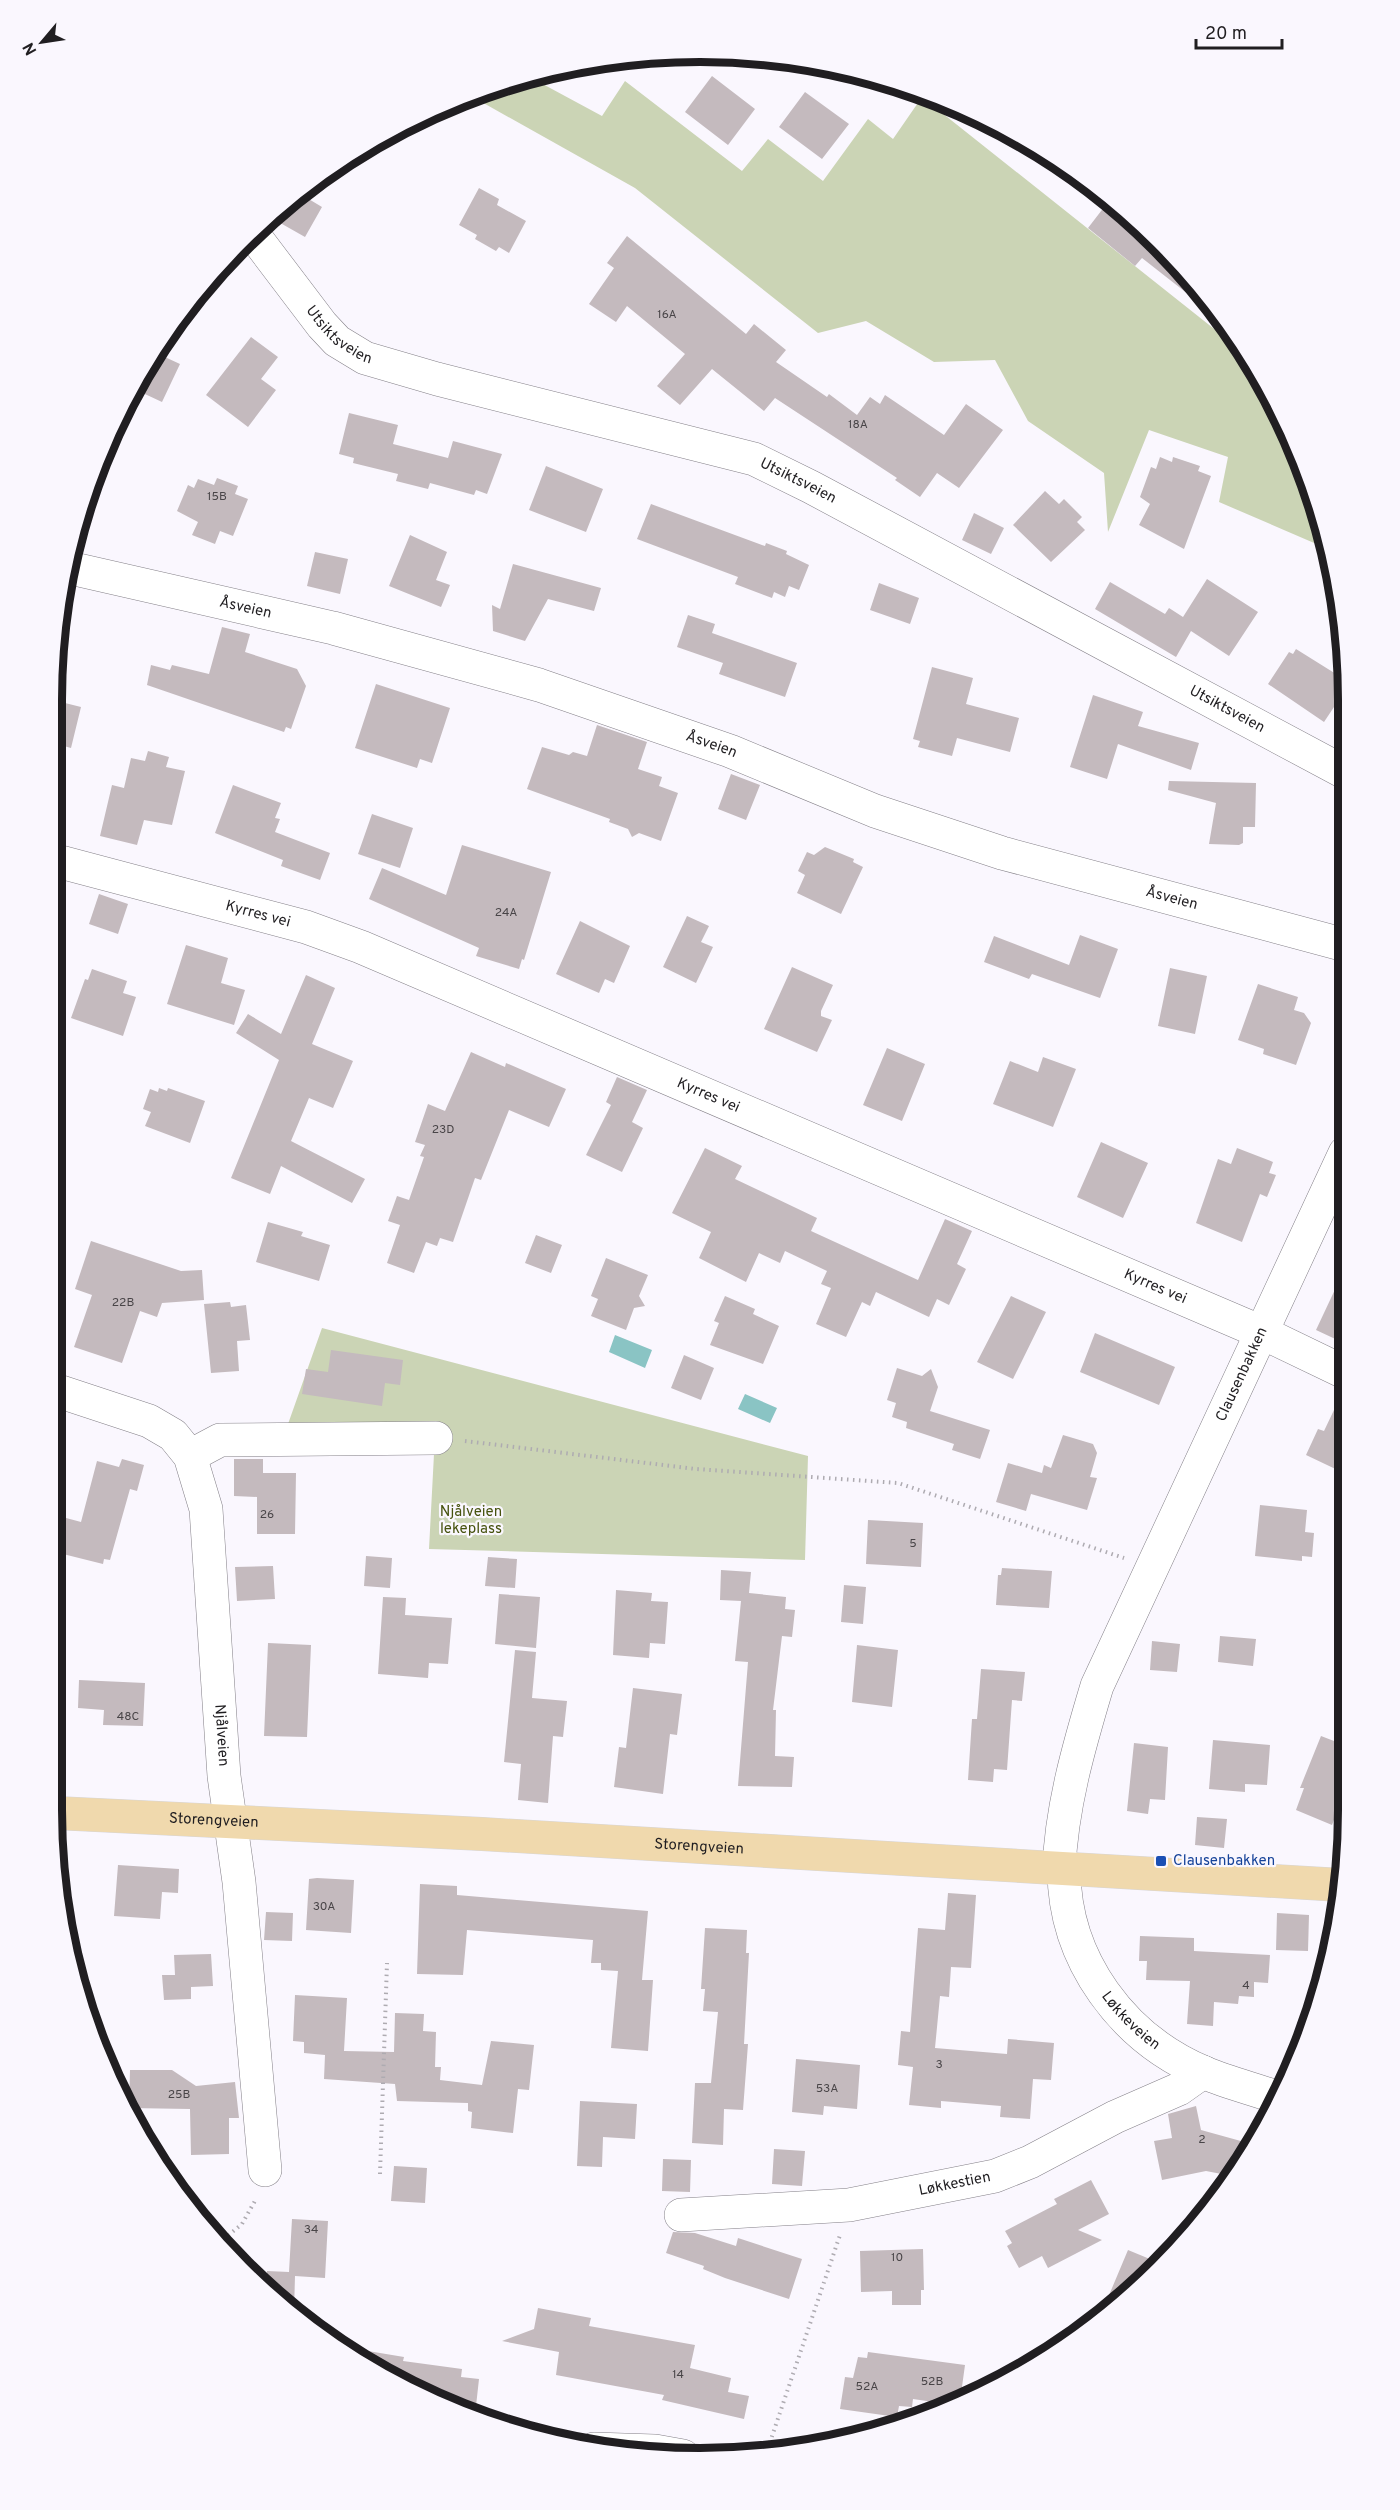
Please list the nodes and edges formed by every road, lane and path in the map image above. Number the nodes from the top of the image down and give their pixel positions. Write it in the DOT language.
graph roads {
  1 [pos="258,240"];
  2 [pos="75,569"];
  3 [pos="1338,769"];
  4 [pos="62,862"];
  5 [pos="1338,943"];
  6 [pos="1338,1168"];
  7 [pos="1261,1332"];
  8 [pos="1338,1369"];
  9 [pos="62,1392"];
  10 [pos="436,1438"];
  11 [pos="190,1455"];
  12 [pos="1153,1568"];
  13 [pos="62,1813"];
  14 [pos="230,1822"];
  15 [pos="1061,1870"];
  16 [pos="1334,1884"];
  17 [pos="387,1963"];
  18 [pos="1203,2072"];
  19 [pos="1271,2095"];
  20 [pos="265,2170"];
  21 [pos="380,2174"];
  22 [pos="849,2205"];
  23 [pos="681,2216"];
  24 [pos="226,2237"];
  25 [pos="769,2444"];
  1 -- 3 [label="street, Utsiktsveien"];
  2 -- 5 [label="street, Åsveien"];
  4 -- 7 [label="street, Kyrres vei"];
  6 -- 7 [label="street, Clausenbakken"];
  7 -- 8 [label="street, Kyrres vei"];
  7 -- 12 [label="street, Clausenbakken"];
  9 -- 11 [label="street, Njålveien"];
  10 -- 11 [label="street"];
  10 -- 12 [label="path"];
  11 -- 14 [label="street, Njålveien"];
  12 -- 15 [label="street, Clausenbakken"];
  13 -- 14 [label="main road, Storengveien"];
  14 -- 15 [label="main road, Storengveien"];
  14 -- 20 [label="street, Njålveien"];
  15 -- 16 [label="main road, Storengveien"];
  15 -- 18 [label="street, Løkkeveien"];
  17 -- 21 [label="path"];
  18 -- 19 [label="street, Løkkeveien"];
  18 -- 22 [label="street, Løkkestien"];
  20 -- 24 [label="path"];
  22 -- 23 [label="street, Løkkestien"];
  22 -- 25 [label="path"];
}
